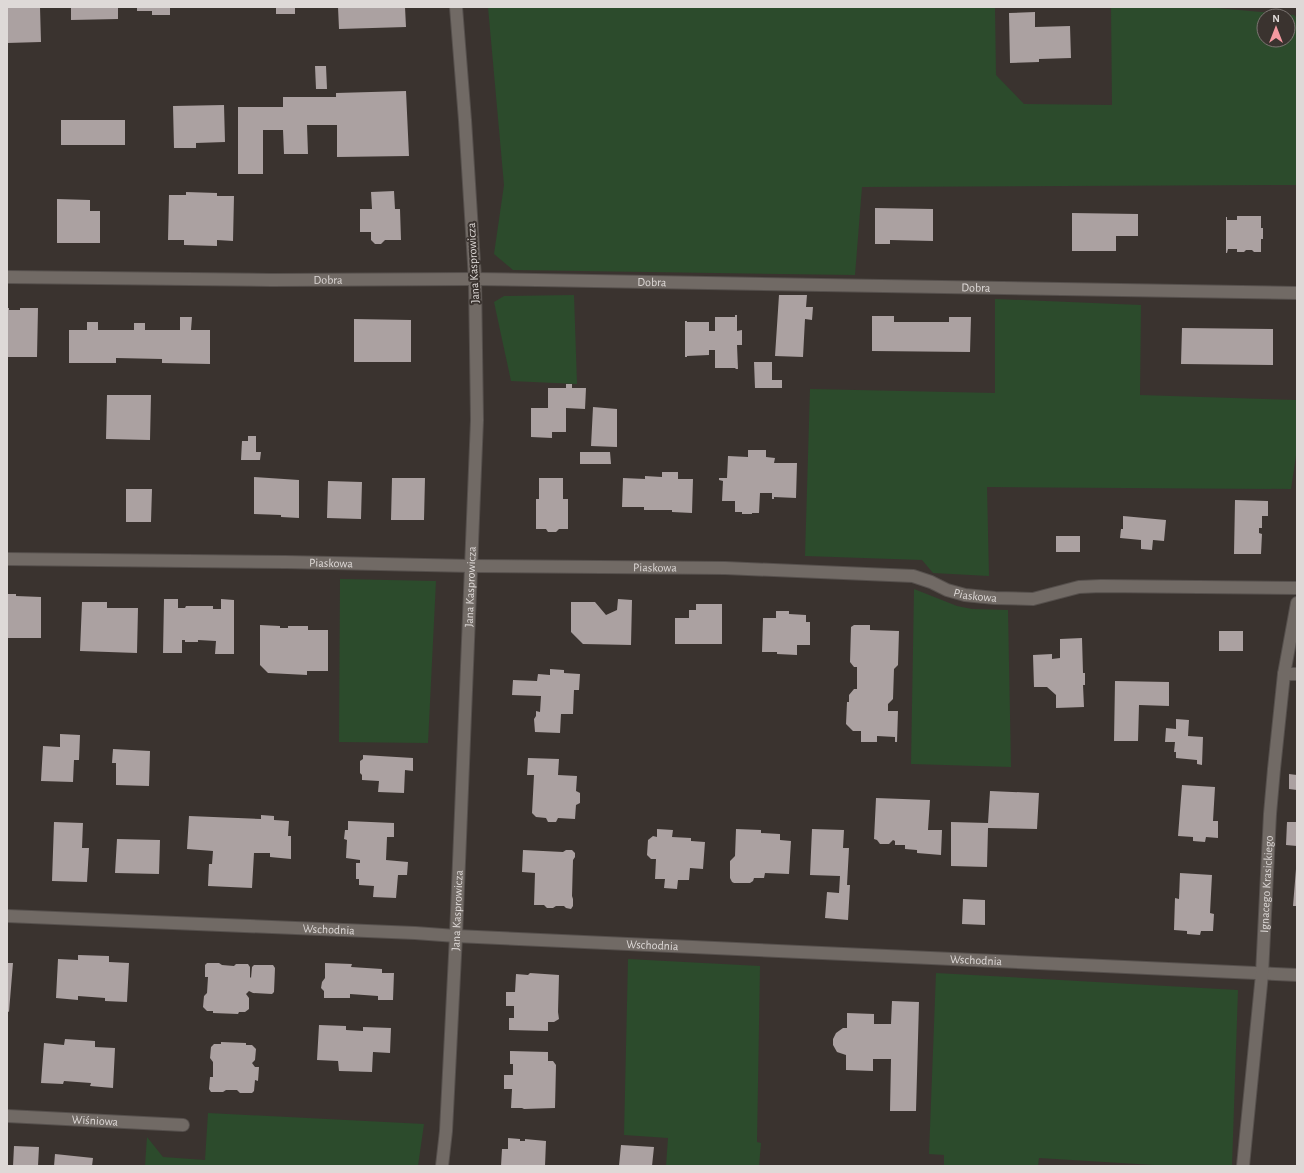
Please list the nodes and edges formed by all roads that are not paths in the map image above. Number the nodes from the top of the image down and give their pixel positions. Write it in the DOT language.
graph roads {
  1 [pos="456,7"];
  2 [pos="7,277"];
  3 [pos="475,279"];
  4 [pos="1297,293"];
  5 [pos="7,559"];
  6 [pos="472,566"];
  7 [pos="1297,588"];
  8 [pos="1297,603"];
  9 [pos="1284,674"];
  10 [pos="1297,674"];
  11 [pos="7,916"];
  12 [pos="456,936"];
  13 [pos="1262,974"];
  14 [pos="1297,975"];
  15 [pos="7,1116"];
  16 [pos="183,1126"];
  17 [pos="442,1166"];
  18 [pos="1243,1166"];
  1 -- 3 [label="street, Jana Kasprowicza"];
  2 -- 3 [label="street, Dobra"];
  3 -- 4 [label="street, Dobra"];
  3 -- 6 [label="street, Jana Kasprowicza"];
  5 -- 6 [label="street, Piaskowa"];
  6 -- 7 [label="street, Piaskowa"];
  6 -- 12 [label="street, Jana Kasprowicza"];
  8 -- 9 [label="street, Ignacego Krasickiego"];
  9 -- 10 [label="street"];
  9 -- 13 [label="street, Ignacego Krasickiego"];
  11 -- 12 [label="street, Wschodnia"];
  12 -- 13 [label="street, Wschodnia"];
  12 -- 17 [label="street, Jana Kasprowicza"];
  13 -- 14 [label="street, Wschodnia"];
  13 -- 18 [label="street, Ignacego Krasickiego"];
  15 -- 16 [label="street, Wiśniowa"];
}
